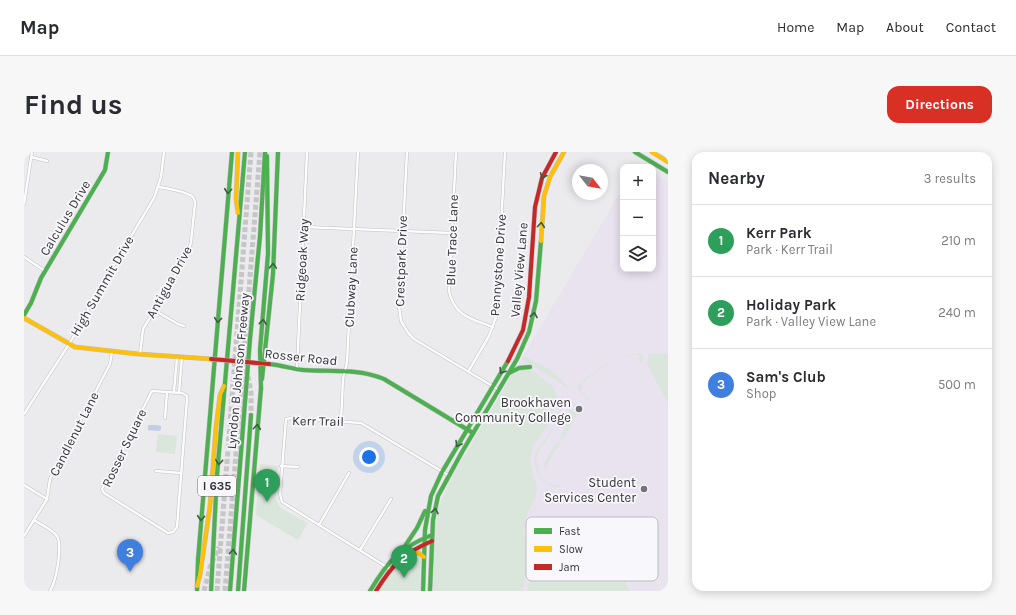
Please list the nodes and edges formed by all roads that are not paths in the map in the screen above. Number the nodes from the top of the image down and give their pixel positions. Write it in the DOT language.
graph roads {
  1 [pos="32,152"];
  2 [pos="108,152"];
  3 [pos="164,152"];
  4 [pos="232,152"];
  5 [pos="238,152"];
  6 [pos="245,152"];
  7 [pos="265,152"];
  8 [pos="278,152"];
  9 [pos="307,152"];
  10 [pos="358,152"];
  11 [pos="407,152"];
  12 [pos="456,152"];
  13 [pos="505,152"];
  14 [pos="556,152"];
  15 [pos="564,152"];
  16 [pos="635,152"];
  17 [pos="652,152"];
  18 [pos="31,157"];
  19 [pos="552,159"];
  20 [pos="47,161"];
  21 [pos="668,162"];
  22 [pos="557,163"];
  23 [pos="668,172"];
  24 [pos="159,187"];
  25 [pos="537,194"];
  26 [pos="544,196"];
  27 [pos="24,204"];
  28 [pos="304,227"];
  29 [pos="239,228"];
  30 [pos="353,229"];
  31 [pos="402,231"];
  32 [pos="452,233"];
  33 [pos="532,254"];
  34 [pos="539,254"];
  35 [pos="24,257"];
  36 [pos="45,271"];
  37 [pos="154,310"];
  38 [pos="24,316"];
  39 [pos="184,326"];
  40 [pos="493,327"];
  41 [pos="68,344"];
  42 [pos="112,352"];
  43 [pos="140,354"];
  44 [pos="177,357"];
  45 [pos="182,357"];
  46 [pos="530,367"];
  47 [pos="297,369"];
  48 [pos="345,371"];
  49 [pos="468,372"];
  50 [pos="509,373"];
  51 [pos="226,382"];
  52 [pos="492,386"];
  53 [pos="260,389"];
  54 [pos="499,390"];
  55 [pos="167,392"];
  56 [pos="174,392"];
  57 [pos="179,393"];
  58 [pos="24,414"];
  59 [pos="251,415"];
  60 [pos="165,418"];
  61 [pos="341,421"];
  62 [pos="467,430"];
  63 [pos="473,433"];
  64 [pos="281,466"];
  65 [pos="298,467"];
  66 [pos="156,471"];
  67 [pos="181,472"];
  68 [pos="442,472"];
  69 [pos="349,473"];
  70 [pos="448,475"];
  71 [pos="24,485"];
  72 [pos="47,499"];
  73 [pos="391,499"];
  74 [pos="429,503"];
  75 [pos="34,520"];
  76 [pos="318,525"];
  77 [pos="432,535"];
  78 [pos="24,536"];
  79 [pos="425,538"];
  80 [pos="432,542"];
  81 [pos="424,544"];
  82 [pos="402,549"];
  83 [pos="360,550"];
  84 [pos="409,552"];
  85 [pos="424,557"];
  86 [pos="385,566"];
  87 [pos="390,569"];
  88 [pos="197,586"];
  89 [pos="50,591"];
  90 [pos="197,591"];
  91 [pos="211,591"];
  92 [pos="230,591"];
  93 [pos="238,591"];
  94 [pos="244,591"];
  95 [pos="370,591"];
  96 [pos="376,591"];
  97 [pos="423,591"];
  98 [pos="430,591"];
  1 -- 18 [label="street"];
  2 -- 36 [label="main road, Calculus Drive"];
  3 -- 24 [label="street, High Summit Drive"];
  4 -- 88 [label="main road, Lyndon B Johnson Freeway, one-way"];
  5 -- 29 [label="main road"];
  6 -- 29 [label="main road, Lyndon B Johnson Freeway / I 635"];
  53 -- 7 [label="main road, one-way"];
  92 -- 7 [label="main road, Lyndon B Johnson Freeway / I 635, one-way"];
  53 -- 8 [label="main road, Lyndon B Johnson Freeway, one-way"];
  9 -- 28 [label="street, Ridgeoak Way"];
  10 -- 30 [label="street, Clubway Lane"];
  11 -- 31 [label="street, Crestpark Drive"];
  12 -- 32 [label="street, Blue Trace Lane"];
  13 -- 40 [label="street, Pennystone Drive"];
  14 -- 19 [label="main road, Valley View Lane"];
  15 -- 22 [label="main road, Valley View Lane"];
  16 -- 23 [label="main road"];
  17 -- 21 [label="main road"];
  18 -- 20 [label="street"];
  18 -- 27 [label="street"];
  19 -- 22 [label="main road"];
  19 -- 25 [label="main road, Valley View Lane, one-way"];
  22 -- 26 [label="main road, Valley View Lane"];
  24 -- 37 [label="street, Antigua Drive"];
  24 -- 41 [label="street, High Summit Drive"];
  25 -- 26 [label="main road"];
  25 -- 33 [label="main road, Valley View Lane"];
  34 -- 26 [label="main road, Valley View Lane, one-way"];
  28 -- 30 [label="street"];
  28 -- 47 [label="street, Ridgeoak Way"];
  29 -- 51 [label="main road, Lyndon B Johnson Freeway / I 635"];
  30 -- 31 [label="street"];
  30 -- 48 [label="street, Clubway Lane"];
  31 -- 32 [label="street"];
  31 -- 49 [label="street, Crestpark Drive"];
  32 -- 40 [label="street, Blue Trace Lane"];
  33 -- 34 [label="main road"];
  33 -- 52 [label="main road, Valley View Lane, one-way"];
  50 -- 34 [label="main road, Valley View Lane, one-way"];
  35 -- 36 [label="street"];
  36 -- 38 [label="main road, Calculus Drive"];
  37 -- 39 [label="street"];
  37 -- 43 [label="street, Antigua Drive"];
  38 -- 41 [label="main road, Rosser Road"];
  40 -- 49 [label="street, Pennystone Drive"];
  41 -- 42 [label="main road, Rosser Road"];
  41 -- 58 [label="street, High Summit Drive"];
  42 -- 43 [label="main road, Rosser Road"];
  42 -- 72 [label="street, Candlenut Lane"];
  43 -- 44 [label="main road, Rosser Road"];
  44 -- 45 [label="main road, Rosser Road"];
  44 -- 56 [label="street"];
  45 -- 47 [label="main road, Rosser Road, bridge"];
  45 -- 57 [label="street"];
  46 -- 50 [label="main road"];
  47 -- 48 [label="main road, Rosser Road"];
  48 -- 61 [label="street, Clubway Lane"];
  48 -- 62 [label="main road, Rosser Road"];
  49 -- 52 [label="street, Crestpark Drive"];
  50 -- 54 [label="main road, Valley View Lane"];
  51 -- 88 [label="main road"];
  51 -- 91 [label="main road, Lyndon B Johnson Freeway / I 635, one-way"];
  52 -- 54 [label="street, Crestpark Drive"];
  52 -- 62 [label="main road, Valley View Lane"];
  94 -- 53 [label="main road, Lyndon B Johnson Freeway, one-way"];
  54 -- 63 [label="main road, Valley View Lane"];
  55 -- 56 [label="street, Rosser Square"];
  55 -- 60 [label="street"];
  55 -- 67 [label="street, Rosser Square"];
  56 -- 57 [label="street, Rosser Square"];
  57 -- 67 [label="street, Rosser Square"];
  59 -- 93 [label="main road"];
  61 -- 64 [label="street, Kerr Trail"];
  61 -- 68 [label="street, Kerr Trail"];
  62 -- 63 [label="main road, Rosser Road"];
  62 -- 68 [label="main road, Valley View Lane, one-way"];
  63 -- 70 [label="main road, Valley View Lane"];
  64 -- 65 [label="street"];
  64 -- 76 [label="street, Kerr Trail"];
  66 -- 67 [label="street"];
  68 -- 70 [label="street, Kerr Trail"];
  68 -- 74 [label="main road, Valley View Lane"];
  69 -- 76 [label="street"];
  77 -- 70 [label="main road, Valley View Lane, one-way"];
  71 -- 72 [label="street"];
  72 -- 75 [label="street, Candlenut Lane"];
  73 -- 83 [label="street"];
  74 -- 79 [label="main road, Valley View Lane"];
  74 -- 82 [label="main road"];
  75 -- 78 [label="street, Candlenut Lane"];
  75 -- 89 [label="street"];
  76 -- 83 [label="street, Kerr Trail"];
  77 -- 79 [label="main road"];
  77 -- 80 [label="main road, Valley View Lane"];
  79 -- 81 [label="main road, Valley View Lane"];
  79 -- 82 [label="main road"];
  80 -- 81 [label="main road"];
  80 -- 98 [label="main road, Valley View Lane"];
  81 -- 84 [label="main road"];
  81 -- 85 [label="main road, Valley View Lane"];
  82 -- 86 [label="main road"];
  83 -- 86 [label="street, Kerr Trail"];
  84 -- 85 [label="main road"];
  84 -- 87 [label="main road"];
  85 -- 97 [label="main road, Valley View Lane"];
  86 -- 87 [label="street, Kerr Trail"];
  86 -- 95 [label="main road"];
  87 -- 96 [label="main road"];
  88 -- 90 [label="main road, Lyndon B Johnson Freeway"];
}
